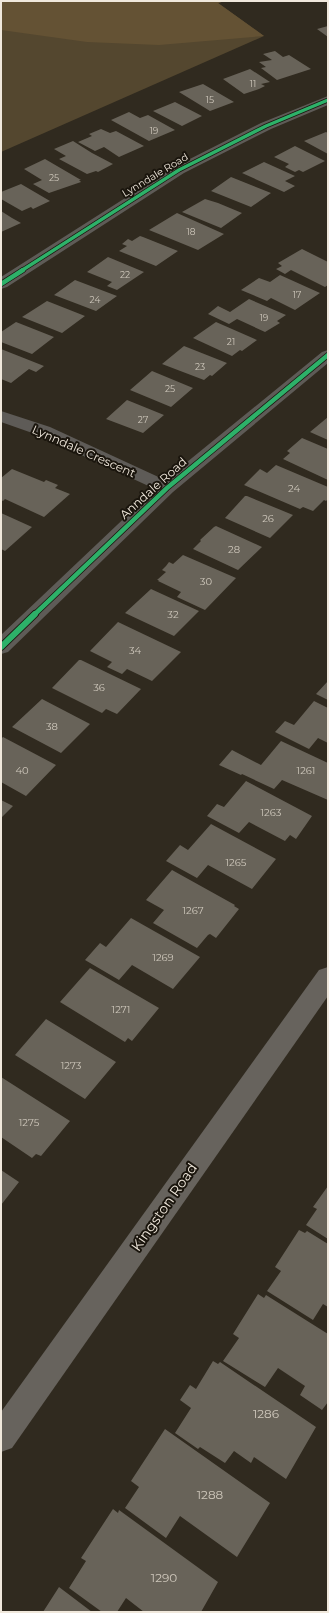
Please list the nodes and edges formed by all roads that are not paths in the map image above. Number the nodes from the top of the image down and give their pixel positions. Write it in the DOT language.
graph roads {
  1 [pos="328,100"];
  2 [pos="1,284"];
  3 [pos="328,355"];
  4 [pos="1,416"];
  5 [pos="167,488"];
  6 [pos="1,646"];
  7 [pos="328,977"];
  8 [pos="1,1437"];
  1 -- 2 [label="street, Lynndale Road"];
  3 -- 5 [label="street, Anndale Road"];
  4 -- 5 [label="street, Lynndale Crescent"];
  5 -- 6 [label="street, Anndale Road"];
  7 -- 8 [label="main road, Kingston Road"];
}
